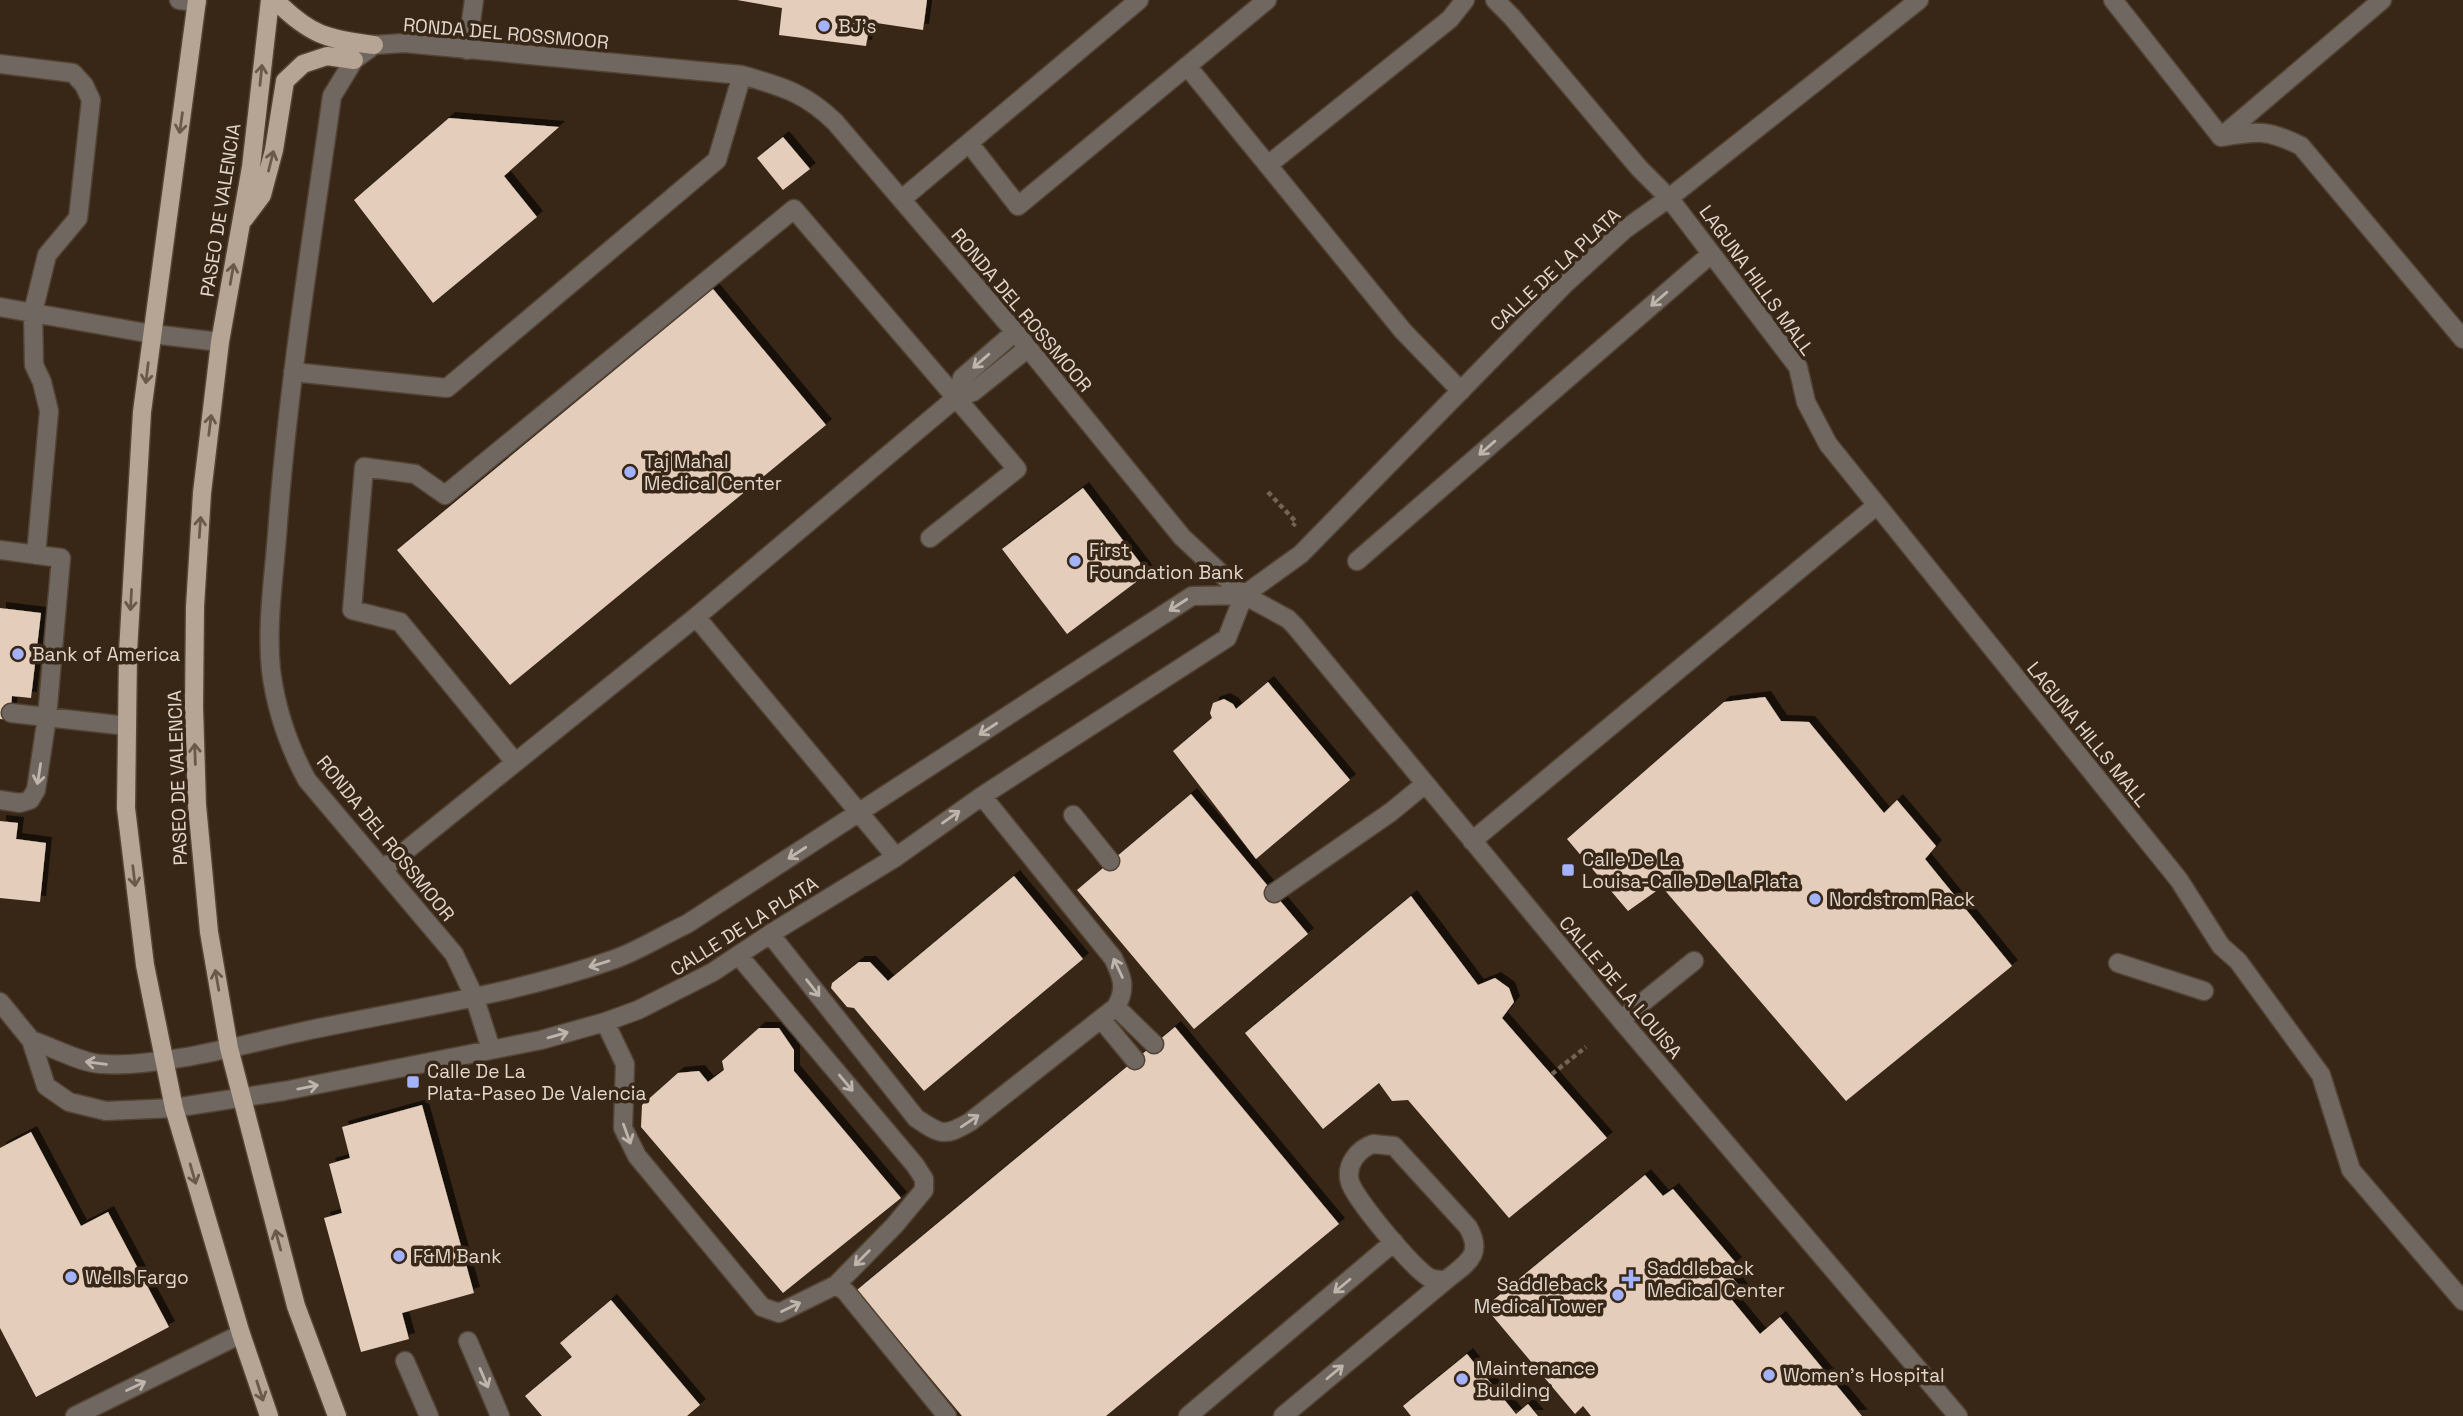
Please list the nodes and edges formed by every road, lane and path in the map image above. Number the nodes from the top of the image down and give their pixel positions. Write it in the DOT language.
graph roads {
  1 [pos="272,0"];
  2 [pos="474,0"];
  3 [pos="1139,0"];
  4 [pos="1267,0"];
  5 [pos="1465,0"];
  6 [pos="1495,0"];
  7 [pos="1919,0"];
  8 [pos="2113,0"];
  9 [pos="2382,0"];
  10 [pos="191,1"];
  11 [pos="374,46"];
  12 [pos="467,50"];
  13 [pos="354,60"];
  14 [pos="0,64"];
  15 [pos="1187,66"];
  16 [pos="742,75"];
  17 [pos="2221,137"];
  18 [pos="969,143"];
  19 [pos="1268,165"];
  20 [pos="1669,198"];
  21 [pos="902,199"];
  22 [pos="242,221"];
  23 [pos="1711,254"];
  24 [pos="0,307"];
  25 [pos="33,312"];
  26 [pos="1015,332"];
  27 [pos="152,334"];
  28 [pos="2463,339"];
  29 [pos="220,342"];
  30 [pos="1028,348"];
  31 [pos="293,372"];
  32 [pos="1461,391"];
  33 [pos="957,397"];
  34 [pos="1268,492"];
  35 [pos="1877,505"];
  36 [pos="1293,526"];
  37 [pos="930,538"];
  38 [pos="0,550"];
  39 [pos="36,555"];
  40 [pos="1357,561"];
  41 [pos="1244,595"];
  42 [pos="696,617"];
  43 [pos="11,713"];
  44 [pos="47,717"];
  45 [pos="127,726"];
  46 [pos="516,762"];
  47 [pos="1425,784"];
  48 [pos="982,796"];
  49 [pos="0,800"];
  50 [pos="861,812"];
  51 [pos="1073,816"];
  52 [pos="1472,841"];
  53 [pos="896,857"];
  54 [pos="1110,861"];
  55 [pos="383,869"];
  56 [pos="1274,894"];
  57 [pos="771,934"];
  58 [pos="739,956"];
  59 [pos="1694,961"];
  60 [pos="2118,963"];
  61 [pos="2204,991"];
  62 [pos="474,996"];
  63 [pos="1116,1007"];
  64 [pos="3,1013"];
  65 [pos="1101,1019"];
  66 [pos="1621,1020"];
  67 [pos="605,1022"];
  68 [pos="31,1040"];
  69 [pos="1154,1044"];
  70 [pos="1586,1047"];
  71 [pos="229,1048"];
  72 [pos="491,1049"];
  73 [pos="164,1060"];
  74 [pos="1135,1060"];
  75 [pos="1552,1074"];
  76 [pos="241,1097"];
  77 [pos="174,1108"];
  78 [pos="1394,1242"];
  79 [pos="1446,1280"];
  80 [pos="836,1285"];
  81 [pos="2463,1301"];
  82 [pos="241,1334"];
  83 [pos="468,1341"];
  84 [pos="405,1361"];
  85 [pos="75,1416"];
  86 [pos="269,1416"];
  87 [pos="337,1416"];
  88 [pos="429,1416"];
  89 [pos="500,1416"];
  90 [pos="947,1416"];
  91 [pos="1188,1416"];
  92 [pos="1283,1416"];
  93 [pos="1958,1416"];
  1 -- 11 [label="main road"];
  22 -- 1 [label="main road, PASEO DE VALENCIA, one-way"];
  2 -- 12 [label="street"];
  3 -- 18 [label="street"];
  4 -- 15 [label="street"];
  5 -- 19 [label="street"];
  6 -- 20 [label="street, LAGUNA HILLS MALL"];
  7 -- 20 [label="street, CALLE DE LA PLATA"];
  8 -- 17 [label="street"];
  9 -- 17 [label="street"];
  10 -- 27 [label="main road, one-way"];
  11 -- 12 [label="street, RONDA DEL ROSSMOOR"];
  11 -- 13 [label="street, RONDA DEL ROSSMOOR"];
  12 -- 16 [label="street, RONDA DEL ROSSMOOR"];
  22 -- 13 [label="main road, one-way"];
  13 -- 31 [label="street, RONDA DEL ROSSMOOR"];
  14 -- 25 [label="street"];
  15 -- 18 [label="street"];
  15 -- 19 [label="street"];
  16 -- 21 [label="street, RONDA DEL ROSSMOOR"];
  16 -- 31 [label="street"];
  17 -- 28 [label="street"];
  18 -- 21 [label="street"];
  19 -- 32 [label="street"];
  20 -- 23 [label="street, LAGUNA HILLS MALL"];
  20 -- 32 [label="street, CALLE DE LA PLATA"];
  21 -- 26 [label="street, RONDA DEL ROSSMOOR"];
  29 -- 22 [label="main road, PASEO DE VALENCIA, one-way"];
  23 -- 35 [label="street, LAGUNA HILLS MALL"];
  23 -- 40 [label="street, one-way"];
  24 -- 25 [label="street"];
  25 -- 27 [label="street"];
  25 -- 39 [label="street"];
  26 -- 30 [label="street, RONDA DEL ROSSMOOR"];
  26 -- 33 [label="street, one-way"];
  27 -- 29 [label="street"];
  27 -- 45 [label="main road, one-way"];
  71 -- 29 [label="main road, PASEO DE VALENCIA, one-way"];
  30 -- 33 [label="street"];
  30 -- 41 [label="street, RONDA DEL ROSSMOOR"];
  31 -- 55 [label="street, RONDA DEL ROSSMOOR"];
  32 -- 41 [label="street, CALLE DE LA PLATA"];
  33 -- 37 [label="street"];
  33 -- 42 [label="street"];
  33 -- 46 [label="street"];
  34 -- 36 [label="path"];
  35 -- 52 [label="street"];
  35 -- 81 [label="street, LAGUNA HILLS MALL"];
  38 -- 39 [label="street"];
  39 -- 44 [label="street"];
  41 -- 47 [label="street, CALLE DE LA LOUISA"];
  41 -- 48 [label="street, CALLE DE LA PLATA"];
  41 -- 50 [label="street, CALLE DE LA PLATA, one-way"];
  42 -- 46 [label="street"];
  42 -- 50 [label="street"];
  43 -- 44 [label="street"];
  44 -- 45 [label="street"];
  44 -- 49 [label="street, one-way"];
  45 -- 73 [label="main road, one-way"];
  46 -- 55 [label="street"];
  47 -- 52 [label="street, CALLE DE LA LOUISA"];
  47 -- 56 [label="street"];
  53 -- 48 [label="street, CALLE DE LA PLATA, one-way"];
  63 -- 48 [label="street, one-way"];
  50 -- 53 [label="street"];
  50 -- 62 [label="street, CALLE DE LA PLATA, one-way"];
  51 -- 54 [label="street"];
  52 -- 66 [label="street, CALLE DE LA LOUISA"];
  53 -- 57 [label="street, CALLE DE LA PLATA"];
  55 -- 62 [label="street, RONDA DEL ROSSMOOR"];
  57 -- 58 [label="street, CALLE DE LA PLATA"];
  57 -- 65 [label="street, one-way"];
  58 -- 67 [label="street, CALLE DE LA PLATA"];
  58 -- 80 [label="street, one-way"];
  59 -- 66 [label="street"];
  60 -- 61 [label="street"];
  62 -- 71 [label="street, CALLE DE LA PLATA"];
  62 -- 72 [label="street, RONDA DEL ROSSMOOR"];
  63 -- 65 [label="street"];
  63 -- 69 [label="street"];
  64 -- 68 [label="street"];
  65 -- 74 [label="street"];
  66 -- 93 [label="street, CALLE DE LA LOUISA"];
  72 -- 67 [label="street, CALLE DE LA PLATA, one-way"];
  67 -- 80 [label="street, one-way"];
  73 -- 68 [label="street, CALLE DE LA PLATA, one-way"];
  68 -- 77 [label="street, CALLE DE LA PLATA"];
  70 -- 75 [label="path"];
  71 -- 73 [label="street, CALLE DE LA PLATA"];
  71 -- 76 [label="main road, PASEO DE VALENCIA"];
  76 -- 72 [label="street, CALLE DE LA PLATA, one-way"];
  73 -- 77 [label="main road"];
  76 -- 77 [label="street, CALLE DE LA PLATA"];
  87 -- 76 [label="main road, PASEO DE VALENCIA, one-way"];
  77 -- 82 [label="main road, one-way"];
  78 -- 79 [label="street"];
  78 -- 79 [label="street"];
  78 -- 91 [label="street, one-way"];
  92 -- 79 [label="street, one-way"];
  80 -- 90 [label="street"];
  85 -- 82 [label="street, one-way"];
  82 -- 86 [label="main road, one-way"];
  83 -- 89 [label="street, one-way"];
  84 -- 88 [label="street"];
}
